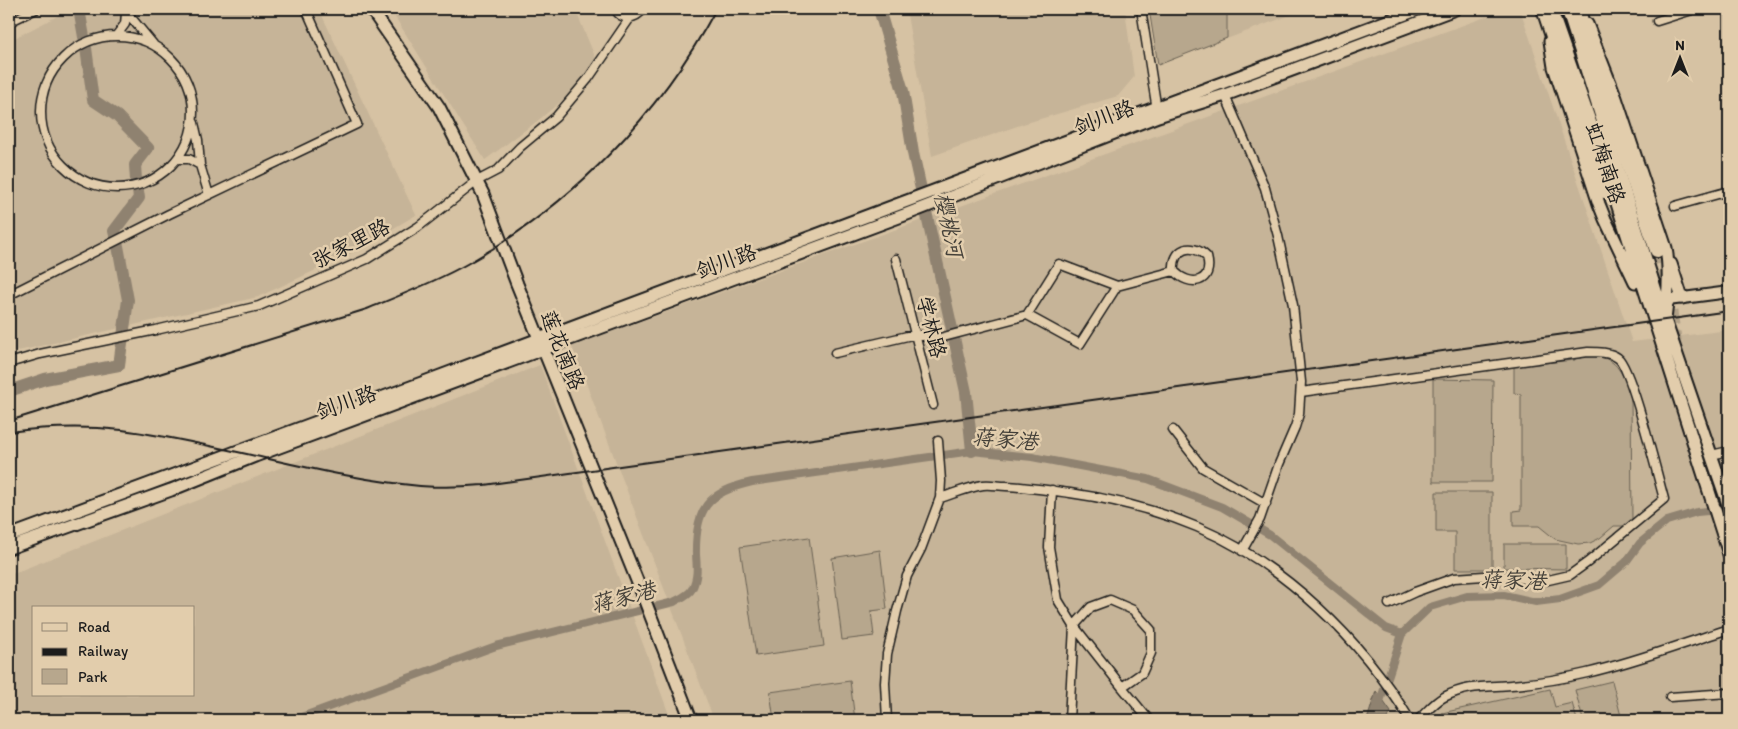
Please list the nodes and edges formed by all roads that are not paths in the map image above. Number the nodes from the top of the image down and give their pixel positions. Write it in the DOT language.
graph roads {
  1 [pos="308,9"];
  2 [pos="372,9"];
  3 [pos="615,9"];
  4 [pos="643,9"];
  5 [pos="1140,9"];
  6 [pos="1419,9"];
  7 [pos="1455,9"];
  8 [pos="1544,9"];
  9 [pos="1551,9"];
  10 [pos="1568,9"];
  11 [pos="1579,9"];
  12 [pos="1695,9"];
  13 [pos="31,10"];
  14 [pos="125,11"];
  15 [pos="630,18"];
  16 [pos="1658,21"];
  17 [pos="9,22"];
  18 [pos="116,36"];
  19 [pos="1586,41"];
  20 [pos="154,44"];
  21 [pos="1225,95"];
  22 [pos="1158,111"];
  23 [pos="193,119"];
  24 [pos="178,159"];
  25 [pos="200,165"];
  26 [pos="476,181"];
  27 [pos="1604,191"];
  28 [pos="1729,191"];
  29 [pos="209,195"];
  30 [pos="1675,206"];
  31 [pos="1661,249"];
  32 [pos="896,259"];
  33 [pos="1174,271"];
  34 [pos="1117,286"];
  35 [pos="1729,292"];
  36 [pos="9,296"];
  37 [pos="1682,298"];
  38 [pos="1668,300"];
  39 [pos="1027,315"];
  40 [pos="1660,321"];
  41 [pos="916,334"];
  42 [pos="538,338"];
  43 [pos="543,349"];
  44 [pos="834,352"];
  45 [pos="9,363"];
  46 [pos="1301,392"];
  47 [pos="933,405"];
  48 [pos="1173,430"];
  49 [pos="938,440"];
  50 [pos="1729,451"];
  51 [pos="1711,455"];
  52 [pos="1052,490"];
  53 [pos="940,498"];
  54 [pos="1265,507"];
  55 [pos="1729,507"];
  56 [pos="9,536"];
  57 [pos="9,548"];
  58 [pos="1242,551"];
  59 [pos="1729,554"];
  60 [pos="1389,604"];
  61 [pos="1074,626"];
  62 [pos="1729,628"];
  63 [pos="1122,687"];
  64 [pos="1729,693"];
  65 [pos="1670,697"];
  66 [pos="691,720"];
  67 [pos="886,720"];
  68 [pos="1069,720"];
  69 [pos="1149,720"];
  70 [pos="1410,720"];
  71 [pos="1418,720"];
  1 -- 29 [label="street"];
  2 -- 26 [label="main road, 莲花南路"];
  3 -- 15 [label="street"];
  4 -- 15 [label="street"];
  5 -- 22 [label="street"];
  6 -- 22 [label="main road, 剑川路"];
  7 -- 21 [label="main road, 剑川路"];
  8 -- 27 [label="highway"];
  8 -- 40 [label="main road, 虹梅南路"];
  9 -- 40 [label="main road, 虹梅南路"];
  10 -- 19 [label="highway"];
  10 -- 40 [label="main road, 虹梅南路"];
  11 -- 19 [label="highway"];
  11 -- 31 [label="main road, 虹梅南路"];
  12 -- 16 [label="street"];
  13 -- 17 [label="street"];
  14 -- 18 [label="street"];
  14 -- 20 [label="street"];
  15 -- 26 [label="street, 张家里路"];
  18 -- 20 [label="street"];
  18 -- 24 [label="street"];
  19 -- 31 [label="highway"];
  20 -- 23 [label="street"];
  21 -- 22 [label="main road, 剑川路"];
  21 -- 46 [label="street"];
  22 -- 42 [label="main road, 剑川路"];
  22 -- 43 [label="main road, 剑川路"];
  23 -- 24 [label="street"];
  23 -- 25 [label="street"];
  24 -- 25 [label="street"];
  25 -- 29 [label="street"];
  26 -- 42 [label="main road, 莲花南路"];
  26 -- 45 [label="street, 张家里路"];
  28 -- 30 [label="street"];
  29 -- 36 [label="street"];
  31 -- 37 [label="main road"];
  31 -- 38 [label="main road, 虹梅南路"];
  32 -- 41 [label="street, 学林路"];
  33 -- 33 [label="street"];
  33 -- 34 [label="street"];
  34 -- 39 [label="street"];
  34 -- 39 [label="street"];
  35 -- 37 [label="street"];
  37 -- 38 [label="street"];
  38 -- 40 [label="main road, 虹梅南路"];
  39 -- 41 [label="street"];
  40 -- 51 [label="main road, 虹梅南路"];
  40 -- 59 [label="main road, 虹梅南路"];
  41 -- 44 [label="street"];
  41 -- 47 [label="street, 学林路"];
  42 -- 43 [label="main road, 莲花南路"];
  42 -- 56 [label="main road, 剑川路"];
  43 -- 57 [label="main road, 剑川路"];
  43 -- 66 [label="main road, 莲花南路"];
  46 -- 54 [label="street"];
  46 -- 60 [label="street"];
  48 -- 54 [label="street"];
  49 -- 53 [label="street"];
  50 -- 51 [label="street"];
  51 -- 55 [label="main road, 虹梅南路"];
  52 -- 53 [label="street"];
  52 -- 58 [label="street"];
  52 -- 61 [label="street"];
  53 -- 67 [label="street"];
  54 -- 58 [label="street"];
  58 -- 70 [label="street"];
  61 -- 63 [label="street"];
  61 -- 63 [label="street"];
  61 -- 68 [label="street"];
  62 -- 71 [label="street"];
  63 -- 69 [label="street"];
  64 -- 65 [label="street"];
}
